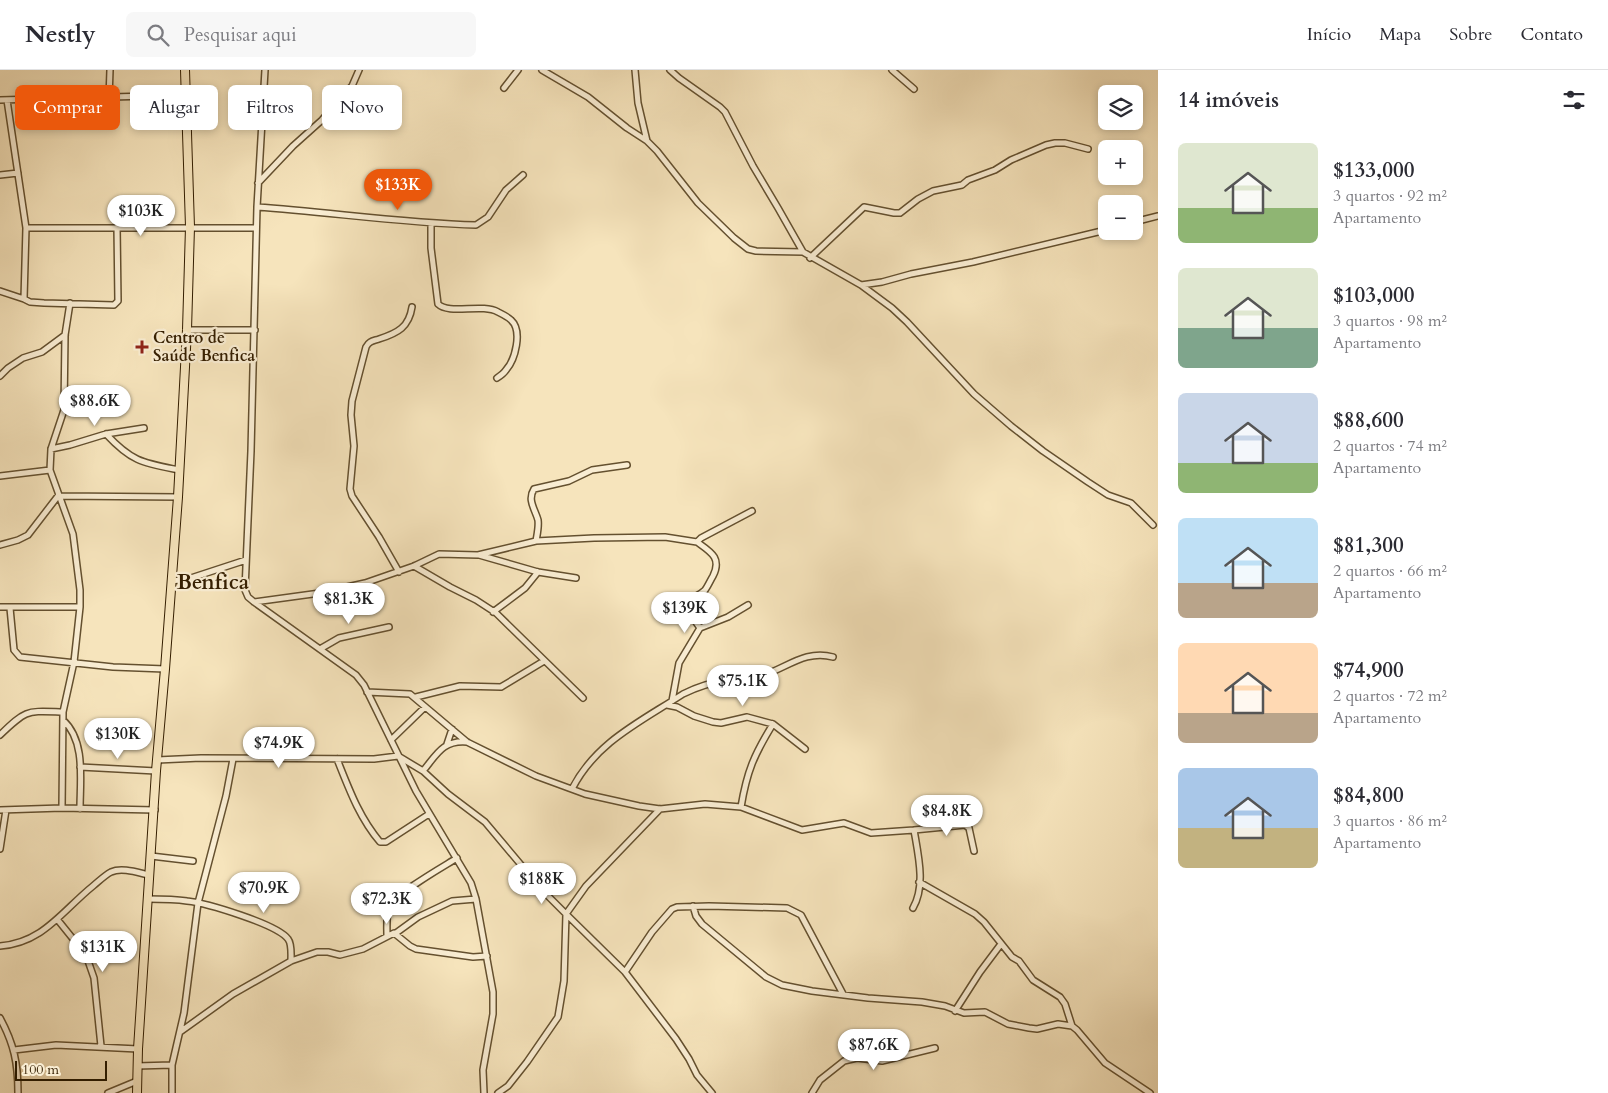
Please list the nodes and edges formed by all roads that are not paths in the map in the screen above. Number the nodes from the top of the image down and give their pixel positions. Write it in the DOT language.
graph roads {
  1 [pos="110,70"];
  2 [pos="185,70"];
  3 [pos="264,70"];
  4 [pos="359,70"];
  5 [pos="518,70"];
  6 [pos="542,70"];
  7 [pos="635,70"];
  8 [pos="670,70"];
  9 [pos="892,70"];
  10 [pos="109,85"];
  11 [pos="186,85"];
  12 [pos="504,88"];
  13 [pos="914,89"];
  14 [pos="0,100"];
  15 [pos="7,100"];
  16 [pos="15,100"];
  17 [pos="187,130"];
  18 [pos="647,141"];
  19 [pos="1088,149"];
  20 [pos="18,173"];
  21 [pos="0,175"];
  22 [pos="523,175"];
  23 [pos="258,183"];
  24 [pos="257,207"];
  25 [pos="1158,216"];
  26 [pos="1143,220"];
  27 [pos="431,224"];
  28 [pos="117,227"];
  29 [pos="190,227"];
  30 [pos="26,228"];
  31 [pos="256,228"];
  32 [pos="1098,232"];
  33 [pos="802,252"];
  34 [pos="810,258"];
  35 [pos="861,285"];
  36 [pos="0,291"];
  37 [pos="24,299"];
  38 [pos="70,303"];
  39 [pos="412,307"];
  40 [pos="187,330"];
  41 [pos="255,330"];
  42 [pos="65,335"];
  43 [pos="0,376"];
  44 [pos="497,378"];
  45 [pos="144,428"];
  46 [pos="106,434"];
  47 [pos="51,449"];
  48 [pos="627,465"];
  49 [pos="50,470"];
  50 [pos="179,470"];
  51 [pos="0,476"];
  52 [pos="58,496"];
  53 [pos="178,496"];
  54 [pos="752,511"];
  55 [pos="1153,525"];
  56 [pos="536,541"];
  57 [pos="697,542"];
  58 [pos="0,545"];
  59 [pos="478,555"];
  60 [pos="246,560"];
  61 [pos="414,566"];
  62 [pos="399,572"];
  63 [pos="538,572"];
  64 [pos="576,578"];
  65 [pos="171,581"];
  66 [pos="254,602"];
  67 [pos="748,605"];
  68 [pos="80,607"];
  69 [pos="0,608"];
  70 [pos="10,608"];
  71 [pos="493,612"];
  72 [pos="389,627"];
  73 [pos="700,628"];
  74 [pos="320,649"];
  75 [pos="833,657"];
  76 [pos="544,661"];
  77 [pos="74,662"];
  78 [pos="165,669"];
  79 [pos="367,692"];
  80 [pos="416,697"];
  81 [pos="582,698"];
  82 [pos="670,703"];
  83 [pos="426,707"];
  84 [pos="63,712"];
  85 [pos="63,720"];
  86 [pos="773,724"];
  87 [pos="452,729"];
  88 [pos="0,735"];
  89 [pos="391,740"];
  90 [pos="467,742"];
  91 [pos="447,744"];
  92 [pos="806,749"];
  93 [pos="398,756"];
  94 [pos="233,759"];
  95 [pos="337,759"];
  96 [pos="157,760"];
  97 [pos="80,767"];
  98 [pos="156,771"];
  99 [pos="423,771"];
  100 [pos="572,789"];
  101 [pos="741,807"];
  102 [pos="62,808"];
  103 [pos="80,809"];
  104 [pos="660,809"];
  105 [pos="0,810"];
  106 [pos="6,810"];
  107 [pos="154,810"];
  108 [pos="429,814"];
  109 [pos="914,830"];
  110 [pos="0,849"];
  111 [pos="974,851"];
  112 [pos="151,856"];
  113 [pos="457,858"];
  114 [pos="193,861"];
  115 [pos="150,875"];
  116 [pos="919,882"];
  117 [pos="148,899"];
  118 [pos="476,899"];
  119 [pos="198,903"];
  120 [pos="693,906"];
  121 [pos="913,908"];
  122 [pos="566,914"];
  123 [pos="57,919"];
  124 [pos="396,933"];
  125 [pos="387,936"];
  126 [pos="1001,944"];
  127 [pos="0,946"];
  128 [pos="487,956"];
  129 [pos="291,961"];
  130 [pos="625,972"];
  131 [pos="843,994"];
  132 [pos="955,1011"];
  133 [pos="0,1018"];
  134 [pos="1072,1026"];
  135 [pos="180,1033"];
  136 [pos="101,1046"];
  137 [pos="935,1048"];
  138 [pos="138,1049"];
  139 [pos="14,1050"];
  140 [pos="172,1065"];
  141 [pos="137,1066"];
  142 [pos="137,1081"];
  143 [pos="18,1093"];
  144 [pos="108,1093"];
  145 [pos="137,1093"];
  146 [pos="172,1093"];
  147 [pos="484,1093"];
  148 [pos="498,1093"];
  149 [pos="712,1093"];
  150 [pos="812,1093"];
  151 [pos="1150,1093"];
  1 -- 10 [label="street"];
  2 -- 11 [label="main road"];
  3 -- 23 [label="street"];
  4 -- 23 [label="street"];
  5 -- 12 [label="street"];
  6 -- 18 [label="street"];
  7 -- 18 [label="street"];
  8 -- 33 [label="street"];
  9 -- 13 [label="street"];
  14 -- 15 [label="street"];
  15 -- 16 [label="street"];
  15 -- 20 [label="street"];
  17 -- 29 [label="main road"];
  18 -- 33 [label="street"];
  19 -- 34 [label="street"];
  20 -- 21 [label="street"];
  20 -- 30 [label="street"];
  22 -- 27 [label="street"];
  23 -- 24 [label="street"];
  24 -- 27 [label="street"];
  24 -- 31 [label="street"];
  25 -- 26 [label="street"];
  27 -- 44 [label="street"];
  28 -- 29 [label="street"];
  28 -- 30 [label="street"];
  28 -- 38 [label="street"];
  29 -- 31 [label="street"];
  29 -- 40 [label="main road"];
  30 -- 37 [label="street"];
  31 -- 41 [label="street"];
  32 -- 35 [label="street"];
  33 -- 34 [label="street"];
  34 -- 35 [label="street"];
  35 -- 55 [label="street"];
  36 -- 37 [label="street"];
  37 -- 38 [label="street"];
  38 -- 42 [label="street"];
  39 -- 62 [label="street"];
  40 -- 41 [label="street"];
  40 -- 50 [label="main road"];
  41 -- 60 [label="street"];
  42 -- 43 [label="street"];
  42 -- 47 [label="street"];
  45 -- 46 [label="street"];
  46 -- 47 [label="street"];
  46 -- 50 [label="street"];
  47 -- 49 [label="street"];
  48 -- 56 [label="street"];
  49 -- 51 [label="street"];
  49 -- 52 [label="street"];
  50 -- 53 [label="main road"];
  52 -- 53 [label="street"];
  52 -- 58 [label="street"];
  52 -- 68 [label="street"];
  53 -- 65 [label="main road"];
  54 -- 57 [label="street"];
  56 -- 57 [label="street"];
  56 -- 59 [label="street"];
  57 -- 73 [label="street"];
  59 -- 61 [label="street"];
  59 -- 63 [label="street"];
  60 -- 65 [label="street"];
  60 -- 66 [label="street"];
  61 -- 62 [label="street"];
  61 -- 71 [label="street"];
  62 -- 66 [label="street"];
  63 -- 64 [label="street"];
  63 -- 71 [label="street"];
  65 -- 78 [label="main road"];
  66 -- 74 [label="street"];
  67 -- 73 [label="street"];
  68 -- 70 [label="street"];
  68 -- 77 [label="street"];
  69 -- 70 [label="street"];
  70 -- 77 [label="street"];
  71 -- 76 [label="street"];
  72 -- 74 [label="street"];
  73 -- 82 [label="street"];
  74 -- 79 [label="street"];
  75 -- 82 [label="street"];
  76 -- 80 [label="street"];
  76 -- 81 [label="street"];
  77 -- 78 [label="street"];
  77 -- 84 [label="street"];
  78 -- 96 [label="main road"];
  79 -- 80 [label="street"];
  79 -- 89 [label="street"];
  80 -- 83 [label="street"];
  82 -- 86 [label="street"];
  82 -- 100 [label="street"];
  83 -- 87 [label="street"];
  83 -- 89 [label="street"];
  84 -- 85 [label="street"];
  84 -- 88 [label="street"];
  85 -- 97 [label="street"];
  85 -- 102 [label="street"];
  86 -- 92 [label="street"];
  86 -- 101 [label="street"];
  87 -- 90 [label="street"];
  87 -- 91 [label="street"];
  89 -- 93 [label="street"];
  90 -- 91 [label="street"];
  90 -- 100 [label="street"];
  91 -- 99 [label="street"];
  93 -- 95 [label="street"];
  93 -- 99 [label="street"];
  93 -- 108 [label="street"];
  94 -- 95 [label="street"];
  94 -- 96 [label="street"];
  94 -- 119 [label="street"];
  95 -- 108 [label="street"];
  96 -- 98 [label="main road"];
  97 -- 98 [label="street"];
  97 -- 103 [label="street"];
  98 -- 107 [label="main road"];
  99 -- 122 [label="street"];
  100 -- 104 [label="street"];
  101 -- 104 [label="street"];
  101 -- 109 [label="street"];
  102 -- 103 [label="street"];
  102 -- 106 [label="street"];
  103 -- 107 [label="street"];
  104 -- 122 [label="street"];
  105 -- 106 [label="street"];
  106 -- 110 [label="street"];
  107 -- 112 [label="main road"];
  108 -- 113 [label="street"];
  109 -- 111 [label="street"];
  109 -- 116 [label="street"];
  112 -- 114 [label="street"];
  112 -- 115 [label="main road"];
  113 -- 118 [label="street"];
  113 -- 125 [label="street"];
  115 -- 117 [label="main road"];
  115 -- 123 [label="street"];
  116 -- 121 [label="street"];
  116 -- 126 [label="street"];
  117 -- 119 [label="street"];
  117 -- 138 [label="main road"];
  118 -- 124 [label="street"];
  118 -- 128 [label="street"];
  119 -- 129 [label="street"];
  119 -- 135 [label="street"];
  120 -- 130 [label="street"];
  120 -- 131 [label="street"];
  120 -- 131 [label="street"];
  122 -- 130 [label="street"];
  122 -- 148 [label="street"];
  123 -- 127 [label="street"];
  123 -- 136 [label="street"];
  124 -- 125 [label="street"];
  124 -- 128 [label="street"];
  125 -- 129 [label="street"];
  126 -- 132 [label="street"];
  126 -- 134 [label="street"];
  128 -- 147 [label="street"];
  129 -- 135 [label="street"];
  130 -- 149 [label="street"];
  131 -- 132 [label="street"];
  132 -- 134 [label="street"];
  133 -- 139 [label="street"];
  134 -- 151 [label="street"];
  135 -- 140 [label="street"];
  136 -- 138 [label="street"];
  136 -- 139 [label="street"];
  137 -- 150 [label="street"];
  138 -- 141 [label="main road"];
  139 -- 143 [label="street"];
  140 -- 141 [label="street"];
  140 -- 146 [label="street"];
  141 -- 142 [label="main road"];
  142 -- 144 [label="street"];
  142 -- 145 [label="main road"];
}
